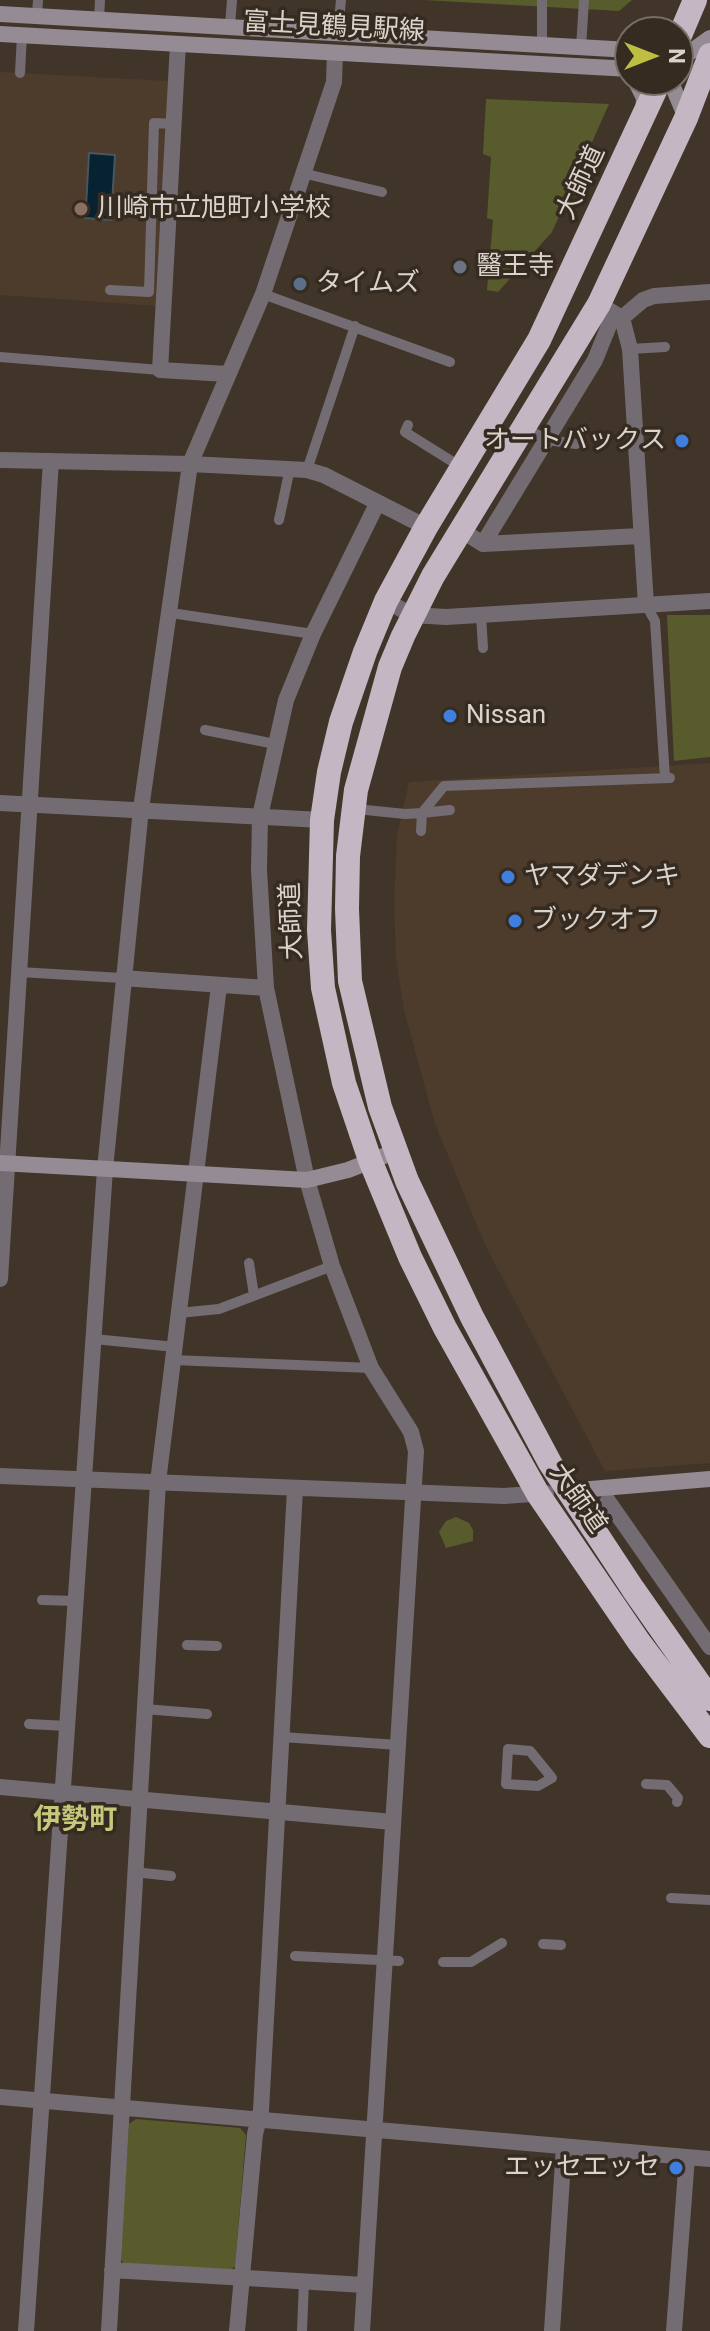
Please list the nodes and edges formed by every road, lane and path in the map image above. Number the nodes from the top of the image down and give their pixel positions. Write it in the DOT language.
graph roads {
  1 [pos="100,0"];
  2 [pos="232,0"];
  3 [pos="341,0"];
  4 [pos="542,0"];
  5 [pos="584,0"];
  6 [pos="37,8"];
  7 [pos="0,14"];
  8 [pos="99,19"];
  9 [pos="230,26"];
  10 [pos="338,32"];
  11 [pos="0,34"];
  12 [pos="22,35"];
  13 [pos="178,44"];
  14 [pos="542,46"];
  15 [pos="581,48"];
  16 [pos="614,49"];
  17 [pos="335,53"];
  18 [pos="710,55"];
  19 [pos="614,70"];
  20 [pos="20,73"];
  21 [pos="643,96"];
  22 [pos="652,96"];
  23 [pos="677,96"];
  24 [pos="642,118"];
  25 [pos="686,118"];
  26 [pos="174,124"];
  27 [pos="302,173"];
  28 [pos="382,192"];
  29 [pos="110,290"];
  30 [pos="710,292"];
  31 [pos="263,294"];
  32 [pos="610,315"];
  33 [pos="355,326"];
  34 [pos="665,347"];
  35 [pos="630,349"];
  36 [pos="0,357"];
  37 [pos="450,362"];
  38 [pos="160,370"];
  39 [pos="227,374"];
  40 [pos="408,425"];
  41 [pos="524,427"];
  42 [pos="547,440"];
  43 [pos="576,444"];
  44 [pos="0,460"];
  45 [pos="51,461"];
  46 [pos="190,464"];
  47 [pos="462,467"];
  48 [pos="298,469"];
  49 [pos="377,504"];
  50 [pos="279,520"];
  51 [pos="426,527"];
  52 [pos="461,530"];
  53 [pos="640,536"];
  54 [pos="486,539"];
  55 [pos="386,601"];
  56 [pos="710,601"];
  57 [pos="646,605"];
  58 [pos="171,613"];
  59 [pos="412,615"];
  60 [pos="481,615"];
  61 [pos="313,634"];
  62 [pos="483,648"];
  63 [pos="205,730"];
  64 [pos="275,744"];
  65 [pos="0,803"];
  66 [pos="29,804"];
  67 [pos="141,809"];
  68 [pos="354,809"];
  69 [pos="450,810"];
  70 [pos="422,813"];
  71 [pos="260,816"];
  72 [pos="322,820"];
  73 [pos="421,831"];
  74 [pos="19,972"];
  75 [pos="122,978"];
  76 [pos="219,986"];
  77 [pos="266,988"];
  78 [pos="394,1152"];
  79 [pos="370,1160"];
  80 [pos="3,1163"];
  81 [pos="105,1169"];
  82 [pos="198,1174"];
  83 [pos="307,1180"];
  84 [pos="249,1263"];
  85 [pos="332,1266"];
  86 [pos="0,1279"];
  87 [pos="254,1295"];
  88 [pos="179,1313"];
  89 [pos="94,1339"];
  90 [pos="174,1353"];
  91 [pos="371,1368"];
  92 [pos="0,1476"];
  93 [pos="84,1479"];
  94 [pos="710,1479"];
  95 [pos="158,1482"];
  96 [pos="295,1489"];
  97 [pos="567,1491"];
  98 [pos="414,1492"];
  99 [pos="538,1494"];
  100 [pos="608,1501"];
  101 [pos="42,1600"];
  102 [pos="76,1601"];
  103 [pos="187,1645"];
  104 [pos="217,1646"];
  105 [pos="710,1647"];
  106 [pos="710,1699"];
  107 [pos="144,1709"];
  108 [pos="207,1714"];
  109 [pos="29,1724"];
  110 [pos="67,1726"];
  111 [pos="710,1736"];
  112 [pos="282,1737"];
  113 [pos="398,1745"];
  114 [pos="552,1778"];
  115 [pos="646,1784"];
  116 [pos="0,1787"];
  117 [pos="63,1793"];
  118 [pos="138,1800"];
  119 [pos="677,1802"];
  120 [pos="277,1812"];
  121 [pos="393,1822"];
  122 [pos="134,1872"];
  123 [pos="171,1876"];
  124 [pos="671,1898"];
  125 [pos="710,1900"];
  126 [pos="502,1943"];
  127 [pos="543,1944"];
  128 [pos="561,1945"];
  129 [pos="295,1956"];
  130 [pos="392,1960"];
  131 [pos="443,1962"];
  132 [pos="0,2097"];
  133 [pos="43,2101"];
  134 [pos="120,2106"];
  135 [pos="258,2119"];
  136 [pos="373,2130"];
  137 [pos="564,2147"];
  138 [pos="687,2157"];
  139 [pos="710,2159"];
  140 [pos="112,2270"];
  141 [pos="241,2279"];
  142 [pos="304,2282"];
  143 [pos="364,2285"];
  144 [pos="26,2331"];
  145 [pos="109,2331"];
  146 [pos="237,2331"];
  147 [pos="302,2331"];
  148 [pos="362,2331"];
  149 [pos="552,2331"];
  150 [pos="674,2331"];
  1 -- 8 [label="lane"];
  2 -- 9 [label="lane"];
  3 -- 10 [label="lane"];
  4 -- 14 [label="lane"];
  5 -- 15 [label="lane"];
  6 -- 7 [label="street, 富士見鶴見駅線"];
  6 -- 8 [label="street, 富士見鶴見駅線"];
  8 -- 9 [label="street, 富士見鶴見駅線"];
  9 -- 10 [label="street, 富士見鶴見駅線"];
  10 -- 14 [label="street, 富士見鶴見駅線"];
  11 -- 12 [label="street, 富士見鶴見駅線"];
  12 -- 13 [label="street, 富士見鶴見駅線"];
  12 -- 20 [label="lane"];
  13 -- 17 [label="street, 富士見鶴見駅線"];
  13 -- 26 [label="street"];
  14 -- 15 [label="street, 富士見鶴見駅線"];
  15 -- 16 [label="street, 富士見鶴見駅線"];
  17 -- 19 [label="street, 富士見鶴見駅線"];
  17 -- 27 [label="street"];
  18 -- 25 [label="highway, 大師道"];
  21 -- 24 [label="street"];
  22 -- 24 [label="highway, 大師道"];
  23 -- 25 [label="street"];
  24 -- 47 [label="highway, 大師道"];
  25 -- 32 [label="highway, 大師道"];
  26 -- 29 [label="lane"];
  26 -- 38 [label="street"];
  27 -- 28 [label="lane"];
  27 -- 31 [label="street"];
  30 -- 32 [label="street"];
  31 -- 33 [label="lane"];
  31 -- 39 [label="street"];
  32 -- 35 [label="street"];
  32 -- 41 [label="highway, 大師道"];
  32 -- 42 [label="street"];
  33 -- 37 [label="lane"];
  33 -- 48 [label="lane"];
  34 -- 35 [label="lane"];
  35 -- 53 [label="street"];
  36 -- 38 [label="lane"];
  38 -- 39 [label="street"];
  39 -- 46 [label="street"];
  40 -- 47 [label="lane"];
  41 -- 42 [label="lane"];
  41 -- 52 [label="highway, 大師道"];
  42 -- 43 [label="lane"];
  42 -- 54 [label="street"];
  44 -- 45 [label="street"];
  45 -- 46 [label="street"];
  45 -- 66 [label="street"];
  46 -- 48 [label="street"];
  46 -- 58 [label="street"];
  47 -- 51 [label="highway, 大師道"];
  48 -- 49 [label="street"];
  48 -- 50 [label="lane"];
  49 -- 51 [label="street"];
  49 -- 61 [label="street"];
  51 -- 55 [label="highway, 大師道"];
  52 -- 53 [label="street"];
  52 -- 59 [label="highway, 大師道"];
  53 -- 57 [label="street"];
  55 -- 59 [label="street"];
  55 -- 72 [label="highway, 大師道"];
  56 -- 57 [label="street"];
  57 -- 60 [label="street"];
  57 -- 70 [label="lane"];
  58 -- 61 [label="lane"];
  58 -- 67 [label="street"];
  59 -- 60 [label="street"];
  59 -- 68 [label="highway, 大師道"];
  60 -- 62 [label="lane"];
  61 -- 64 [label="street"];
  63 -- 64 [label="lane"];
  64 -- 71 [label="street"];
  65 -- 66 [label="street"];
  66 -- 67 [label="street"];
  66 -- 74 [label="street"];
  67 -- 71 [label="street"];
  67 -- 75 [label="street"];
  68 -- 70 [label="lane"];
  68 -- 78 [label="highway, 大師道"];
  69 -- 70 [label="lane"];
  70 -- 73 [label="lane"];
  71 -- 72 [label="street"];
  71 -- 77 [label="street"];
  72 -- 79 [label="highway, 大師道"];
  74 -- 75 [label="lane"];
  74 -- 80 [label="street"];
  75 -- 76 [label="street"];
  75 -- 81 [label="street"];
  76 -- 77 [label="street"];
  76 -- 82 [label="street"];
  77 -- 83 [label="street"];
  78 -- 79 [label="street"];
  78 -- 97 [label="highway, 大師道"];
  79 -- 83 [label="street"];
  79 -- 99 [label="highway, 大師道"];
  80 -- 81 [label="street"];
  80 -- 86 [label="street"];
  81 -- 82 [label="street"];
  81 -- 89 [label="street"];
  82 -- 83 [label="street"];
  82 -- 88 [label="street"];
  83 -- 85 [label="street"];
  84 -- 87 [label="lane"];
  85 -- 87 [label="lane"];
  85 -- 91 [label="street"];
  87 -- 88 [label="lane"];
  88 -- 90 [label="street"];
  89 -- 90 [label="lane"];
  89 -- 93 [label="street"];
  90 -- 91 [label="lane"];
  90 -- 95 [label="street"];
  91 -- 98 [label="street"];
  92 -- 93 [label="street"];
  93 -- 95 [label="street"];
  93 -- 102 [label="street"];
  94 -- 97 [label="street"];
  95 -- 96 [label="street"];
  95 -- 107 [label="street"];
  96 -- 98 [label="street"];
  96 -- 112 [label="street"];
  97 -- 99 [label="street"];
  97 -- 106 [label="highway, 大師道"];
  98 -- 99 [label="street"];
  98 -- 113 [label="street"];
  99 -- 111 [label="highway, 大師道"];
  100 -- 105 [label="street"];
  101 -- 102 [label="lane"];
  102 -- 110 [label="street"];
  103 -- 104 [label="lane"];
  107 -- 108 [label="lane"];
  107 -- 118 [label="street"];
  109 -- 110 [label="lane"];
  110 -- 117 [label="street"];
  112 -- 113 [label="lane"];
  112 -- 120 [label="street"];
  113 -- 121 [label="street"];
  114 -- 114 [label="lane"];
  115 -- 119 [label="lane"];
  116 -- 117 [label="street"];
  117 -- 118 [label="street"];
  117 -- 133 [label="street"];
  118 -- 120 [label="street"];
  118 -- 122 [label="street"];
  120 -- 121 [label="street"];
  120 -- 135 [label="street"];
  121 -- 130 [label="street"];
  122 -- 123 [label="lane"];
  122 -- 134 [label="street"];
  124 -- 125 [label="lane"];
  126 -- 131 [label="lane"];
  127 -- 128 [label="lane"];
  129 -- 130 [label="lane"];
  130 -- 136 [label="street"];
  132 -- 133 [label="street"];
  133 -- 134 [label="street"];
  133 -- 144 [label="street"];
  134 -- 135 [label="street"];
  134 -- 140 [label="street"];
  135 -- 136 [label="street"];
  135 -- 141 [label="street"];
  136 -- 137 [label="street"];
  136 -- 143 [label="street"];
  137 -- 138 [label="street"];
  137 -- 149 [label="street"];
  138 -- 139 [label="street"];
  138 -- 150 [label="street"];
  140 -- 141 [label="street"];
  140 -- 145 [label="street"];
  141 -- 142 [label="street"];
  141 -- 146 [label="street"];
  142 -- 143 [label="street"];
  142 -- 147 [label="lane"];
  143 -- 148 [label="street"];
}
